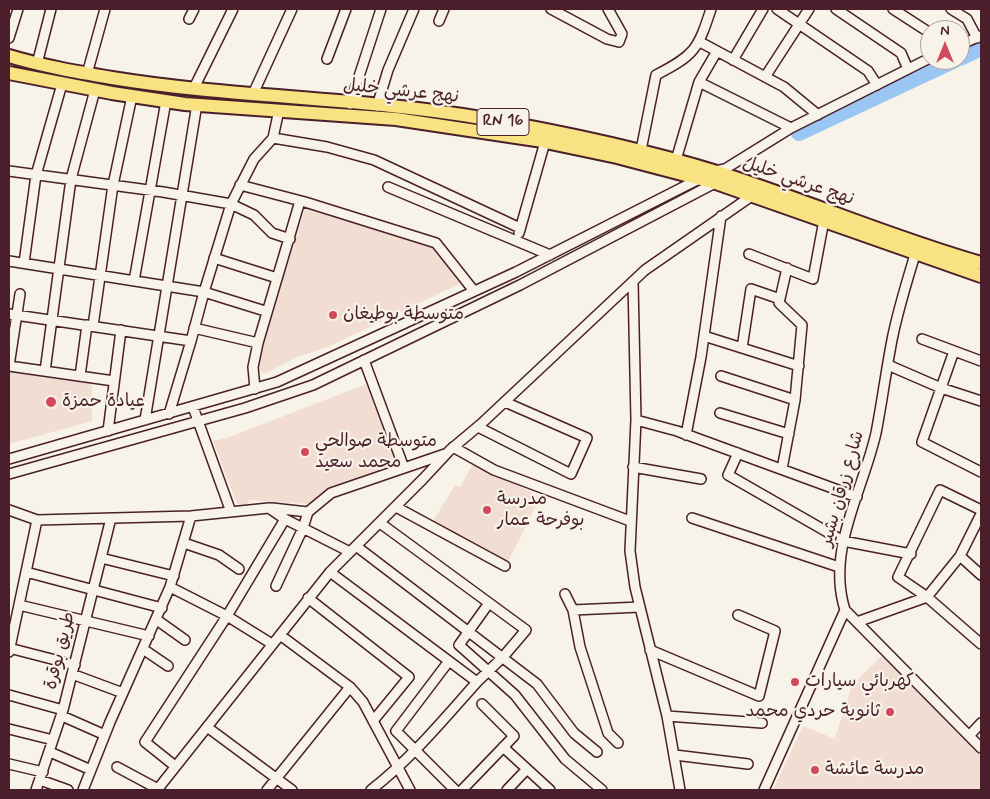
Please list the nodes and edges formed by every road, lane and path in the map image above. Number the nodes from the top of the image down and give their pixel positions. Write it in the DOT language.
graph roads {
  1 [pos="18,9"];
  2 [pos="52,9"];
  3 [pos="105,9"];
  4 [pos="194,9"];
  5 [pos="233,9"];
  6 [pos="292,9"];
  7 [pos="346,9"];
  8 [pos="381,9"];
  9 [pos="414,9"];
  10 [pos="444,9"];
  11 [pos="551,9"];
  12 [pos="608,9"];
  13 [pos="711,9"];
  14 [pos="763,9"];
  15 [pos="777,9"];
  16 [pos="808,9"];
  17 [pos="836,9"];
  18 [pos="893,9"];
  19 [pos="951,9"];
  20 [pos="189,19"];
  21 [pos="439,21"];
  22 [pos="799,24"];
  23 [pos="920,27"];
  24 [pos="979,37"];
  25 [pos="9,38"];
  26 [pos="700,42"];
  27 [pos="717,51"];
  28 [pos="9,56"];
  29 [pos="327,59"];
  30 [pos="734,60"];
  31 [pos="920,63"];
  32 [pos="37,64"];
  33 [pos="908,68"];
  34 [pos="9,73"];
  35 [pos="87,74"];
  36 [pos="765,77"];
  37 [pos="699,82"];
  38 [pos="62,84"];
  39 [pos="877,85"];
  40 [pos="194,88"];
  41 [pos="95,90"];
  42 [pos="253,94"];
  43 [pos="132,96"];
  44 [pos="166,101"];
  45 [pos="197,104"];
  46 [pos="350,104"];
  47 [pos="377,106"];
  48 [pos="279,110"];
  49 [pos="818,114"];
  50 [pos="791,128"];
  51 [pos="273,138"];
  52 [pos="545,142"];
  53 [pos="641,150"];
  54 [pos="676,160"];
  55 [pos="9,171"];
  56 [pos="36,174"];
  57 [pos="720,175"];
  58 [pos="698,179"];
  59 [pos="72,180"];
  60 [pos="113,185"];
  61 [pos="240,185"];
  62 [pos="388,187"];
  63 [pos="150,190"];
  64 [pos="753,195"];
  65 [pos="182,196"];
  66 [pos="300,201"];
  67 [pos="231,204"];
  68 [pos="721,216"];
  69 [pos="824,220"];
  70 [pos="520,228"];
  71 [pos="290,238"];
  72 [pos="516,241"];
  73 [pos="917,248"];
  74 [pos="749,254"];
  75 [pos="550,255"];
  76 [pos="214,258"];
  77 [pos="9,261"];
  78 [pos="24,263"];
  79 [pos="981,263"];
  80 [pos="786,268"];
  81 [pos="59,269"];
  82 [pos="102,276"];
  83 [pos="981,276"];
  84 [pos="277,278"];
  85 [pos="134,281"];
  86 [pos="633,282"];
  87 [pos="167,286"];
  88 [pos="474,291"];
  89 [pos="204,292"];
  90 [pos="20,294"];
  91 [pos="780,298"];
  92 [pos="265,311"];
  93 [pos="13,314"];
  94 [pos="52,320"];
  95 [pos="90,326"];
  96 [pos="194,328"];
  97 [pos="121,330"];
  98 [pos="159,336"];
  99 [pos="704,336"];
  100 [pos="922,339"];
  101 [pos="191,341"];
  102 [pos="258,343"];
  103 [pos="742,348"];
  104 [pos="954,351"];
  105 [pos="364,360"];
  106 [pos="981,361"];
  107 [pos="888,365"];
  108 [pos="9,366"];
  109 [pos="800,366"];
  110 [pos="45,371"];
  111 [pos="80,376"];
  112 [pos="721,376"];
  113 [pos="114,382"];
  114 [pos="941,388"];
  115 [pos="255,389"];
  116 [pos="795,400"];
  117 [pos="981,401"];
  118 [pos="505,402"];
  119 [pos="193,407"];
  120 [pos="720,413"];
  121 [pos="169,414"];
  122 [pos="145,420"];
  123 [pos="636,420"];
  124 [pos="198,422"];
  125 [pos="478,427"];
  126 [pos="108,431"];
  127 [pos="788,434"];
  128 [pos="686,435"];
  129 [pos="450,450"];
  130 [pos="738,453"];
  131 [pos="9,459"];
  132 [pos="633,467"];
  133 [pos="404,468"];
  134 [pos="782,469"];
  135 [pos="981,472"];
  136 [pos="9,474"];
  137 [pos="702,479"];
  138 [pos="857,497"];
  139 [pos="396,507"];
  140 [pos="269,508"];
  141 [pos="9,510"];
  142 [pos="231,512"];
  143 [pos="308,512"];
  144 [pos="981,512"];
  145 [pos="191,516"];
  146 [pos="111,518"];
  147 [pos="692,518"];
  148 [pos="285,519"];
  149 [pos="37,520"];
  150 [pos="630,521"];
  151 [pos="380,523"];
  152 [pos="303,528"];
  153 [pos="843,541"];
  154 [pos="184,543"];
  155 [pos="353,549"];
  156 [pos="911,554"];
  157 [pos="960,556"];
  158 [pos="101,558"];
  159 [pos="504,566"];
  160 [pos="839,567"];
  161 [pos="239,569"];
  162 [pos="26,572"];
  163 [pos="330,572"];
  164 [pos="981,575"];
  165 [pos="174,576"];
  166 [pos="276,586"];
  167 [pos="170,587"];
  168 [pos="94,589"];
  169 [pos="565,594"];
  170 [pos="927,597"];
  171 [pos="308,598"];
  172 [pos="489,603"];
  173 [pos="19,605"];
  174 [pos="640,607"];
  175 [pos="162,608"];
  176 [pos="573,610"];
  177 [pos="845,610"];
  178 [pos="738,614"];
  179 [pos="227,616"];
  180 [pos="156,620"];
  181 [pos="86,621"];
  182 [pos="857,622"];
  183 [pos="469,632"];
  184 [pos="280,635"];
  185 [pos="149,636"];
  186 [pos="185,640"];
  187 [pos="272,644"];
  188 [pos="981,644"];
  189 [pos="9,649"];
  190 [pos="143,649"];
  191 [pos="650,650"];
  192 [pos="503,658"];
  193 [pos="449,661"];
  194 [pos="168,666"];
  195 [pos="74,669"];
  196 [pos="487,672"];
  197 [pos="477,682"];
  198 [pos="350,687"];
  199 [pos="123,693"];
  200 [pos="9,695"];
  201 [pos="482,704"];
  202 [pos="62,713"];
  203 [pos="667,716"];
  204 [pos="373,721"];
  205 [pos="762,723"];
  206 [pos="981,723"];
  207 [pos="207,726"];
  208 [pos="9,729"];
  209 [pos="105,735"];
  210 [pos="969,736"];
  211 [pos="54,740"];
  212 [pos="618,743"];
  213 [pos="503,747"];
  214 [pos="981,748"];
  215 [pos="50,752"];
  216 [pos="415,752"];
  217 [pos="597,752"];
  218 [pos="675,755"];
  219 [pos="9,764"];
  220 [pos="748,764"];
  221 [pos="175,766"];
  222 [pos="117,767"];
  223 [pos="398,769"];
  224 [pos="527,769"];
  225 [pos="91,770"];
  226 [pos="42,776"];
  227 [pos="277,778"];
  228 [pos="36,790"];
  229 [pos="68,790"];
  230 [pos="84,790"];
  231 [pos="157,790"];
  232 [pos="267,790"];
  233 [pos="292,790"];
  234 [pos="370,790"];
  235 [pos="410,790"];
  236 [pos="454,790"];
  237 [pos="462,790"];
  238 [pos="507,790"];
  239 [pos="550,790"];
  240 [pos="602,790"];
  241 [pos="680,790"];
  242 [pos="764,790"];
  1 -- 25 [label="street"];
  2 -- 32 [label="street"];
  3 -- 35 [label="street"];
  4 -- 20 [label="street"];
  5 -- 40 [label="street"];
  6 -- 42 [label="street"];
  7 -- 29 [label="street"];
  8 -- 46 [label="street"];
  9 -- 47 [label="street"];
  10 -- 21 [label="street"];
  11 -- 12 [label="street"];
  13 -- 26 [label="street"];
  14 -- 30 [label="street"];
  15 -- 22 [label="street"];
  16 -- 22 [label="street"];
  17 -- 33 [label="street"];
  18 -- 23 [label="street"];
  19 -- 24 [label="street"];
  22 -- 36 [label="street"];
  22 -- 39 [label="street"];
  26 -- 27 [label="street"];
  26 -- 53 [label="street"];
  27 -- 30 [label="street"];
  27 -- 37 [label="street"];
  28 -- 32 [label="highway, نهج عرشي خليل / RN 16"];
  30 -- 36 [label="street"];
  31 -- 33 [label="street"];
  32 -- 35 [label="highway, نهج عرشي خليل / RN 16"];
  33 -- 39 [label="street"];
  34 -- 38 [label="highway, نهج عرشي خليل / RN 16"];
  35 -- 40 [label="highway, نهج عرشي خليل / RN 16"];
  36 -- 49 [label="street"];
  37 -- 50 [label="street"];
  37 -- 54 [label="street"];
  38 -- 41 [label="highway, نهج عرشي خليل / RN 16"];
  38 -- 56 [label="street"];
  39 -- 49 [label="street"];
  40 -- 42 [label="highway, نهج عرشي خليل / RN 16"];
  41 -- 43 [label="highway, نهج عرشي خليل / RN 16"];
  41 -- 59 [label="street"];
  42 -- 46 [label="highway, نهج عرشي خليل / RN 16"];
  43 -- 44 [label="highway, نهج عرشي خليل / RN 16"];
  43 -- 60 [label="street"];
  44 -- 45 [label="highway, نهج عرشي خليل / RN 16"];
  44 -- 63 [label="street"];
  45 -- 48 [label="highway, نهج عرشي خليل / RN 16"];
  45 -- 65 [label="street"];
  46 -- 47 [label="highway, نهج عرشي خليل / RN 16"];
  47 -- 53 [label="highway, نهج عرشي خليل / RN 16"];
  48 -- 51 [label="street"];
  48 -- 52 [label="highway, نهج عرشي خليل / RN 16"];
  49 -- 50 [label="street"];
  50 -- 57 [label="street"];
  51 -- 61 [label="street"];
  51 -- 70 [label="street"];
  52 -- 58 [label="highway, نهج عرشي خليل / RN 16"];
  52 -- 70 [label="street"];
  53 -- 54 [label="highway, نهج عرشي خليل / RN 16"];
  54 -- 57 [label="highway, نهج عرشي خليل / RN 16"];
  55 -- 56 [label="street"];
  56 -- 59 [label="street"];
  56 -- 78 [label="street"];
  57 -- 58 [label="highway, نهج عرشي خليل / RN 16"];
  57 -- 64 [label="highway, نهج عرشي خليل / RN 16"];
  57 -- 73 [label="highway, نهج عرشي خليل / RN 16"];
  57 -- 105 [label="street"];
  58 -- 75 [label="street"];
  59 -- 60 [label="street"];
  59 -- 81 [label="street"];
  60 -- 63 [label="street"];
  60 -- 82 [label="street"];
  61 -- 66 [label="street"];
  61 -- 67 [label="street"];
  62 -- 72 [label="street"];
  63 -- 65 [label="street"];
  63 -- 85 [label="street"];
  64 -- 68 [label="street"];
  64 -- 69 [label="highway, نهج عرشي خليل / RN 16"];
  65 -- 67 [label="street"];
  65 -- 87 [label="street"];
  66 -- 71 [label="street"];
  66 -- 88 [label="street"];
  67 -- 71 [label="street"];
  67 -- 76 [label="street"];
  68 -- 86 [label="street"];
  68 -- 99 [label="street"];
  69 -- 73 [label="highway, نهج عرشي خليل / RN 16"];
  69 -- 80 [label="street"];
  70 -- 72 [label="street"];
  71 -- 84 [label="street"];
  72 -- 75 [label="street"];
  73 -- 79 [label="highway, نهج عرشي خليل / RN 16"];
  73 -- 83 [label="highway, نهج عرشي خليل / RN 16"];
  73 -- 107 [label="street, شارع زرقان بشير"];
  74 -- 80 [label="street"];
  75 -- 88 [label="street"];
  76 -- 84 [label="street"];
  76 -- 89 [label="street"];
  77 -- 78 [label="street"];
  78 -- 81 [label="street"];
  80 -- 91 [label="street"];
  81 -- 82 [label="street"];
  81 -- 94 [label="street"];
  82 -- 85 [label="street"];
  82 -- 95 [label="street"];
  84 -- 92 [label="street"];
  85 -- 87 [label="street"];
  86 -- 118 [label="street"];
  86 -- 123 [label="street"];
  87 -- 89 [label="street"];
  87 -- 98 [label="street"];
  88 -- 115 [label="street"];
  89 -- 92 [label="street"];
  89 -- 96 [label="street"];
  90 -- 93 [label="street"];
  91 -- 103 [label="street"];
  91 -- 109 [label="street"];
  92 -- 102 [label="street"];
  93 -- 94 [label="street"];
  93 -- 108 [label="street"];
  94 -- 95 [label="street"];
  94 -- 110 [label="street"];
  95 -- 97 [label="street"];
  95 -- 111 [label="street"];
  96 -- 101 [label="street"];
  96 -- 102 [label="street"];
  97 -- 98 [label="street"];
  97 -- 113 [label="street"];
  98 -- 101 [label="street"];
  98 -- 122 [label="street"];
  99 -- 103 [label="street"];
  99 -- 128 [label="street"];
  100 -- 104 [label="street"];
  101 -- 121 [label="street"];
  102 -- 115 [label="street"];
  103 -- 109 [label="street"];
  104 -- 106 [label="street"];
  104 -- 114 [label="street"];
  105 -- 124 [label="street"];
  105 -- 133 [label="street"];
  107 -- 114 [label="street"];
  107 -- 138 [label="street, شارع زرقان بشير"];
  108 -- 110 [label="street"];
  109 -- 116 [label="street"];
  110 -- 111 [label="street"];
  111 -- 113 [label="street"];
  112 -- 116 [label="street"];
  113 -- 126 [label="street"];
  114 -- 117 [label="street"];
  114 -- 135 [label="street"];
  115 -- 119 [label="street"];
  116 -- 127 [label="street"];
  118 -- 125 [label="street"];
  118 -- 125 [label="street"];
  119 -- 121 [label="street"];
  119 -- 124 [label="street"];
  120 -- 127 [label="street"];
  121 -- 122 [label="street"];
  122 -- 126 [label="street"];
  123 -- 128 [label="street"];
  123 -- 132 [label="street"];
  124 -- 136 [label="street"];
  124 -- 142 [label="street"];
  125 -- 129 [label="street"];
  126 -- 131 [label="street"];
  127 -- 134 [label="street"];
  128 -- 130 [label="street"];
  129 -- 133 [label="street"];
  129 -- 139 [label="street"];
  129 -- 150 [label="street"];
  130 -- 134 [label="street"];
  130 -- 153 [label="street"];
  132 -- 137 [label="street"];
  132 -- 150 [label="street"];
  133 -- 143 [label="street"];
  134 -- 138 [label="street"];
  138 -- 153 [label="street, شارع زرقان بشير"];
  139 -- 151 [label="street"];
  139 -- 159 [label="street"];
  140 -- 142 [label="street"];
  140 -- 143 [label="street"];
  140 -- 148 [label="street"];
  141 -- 149 [label="street"];
  142 -- 145 [label="street"];
  143 -- 152 [label="street"];
  144 -- 156 [label="street"];
  144 -- 157 [label="street"];
  145 -- 146 [label="street"];
  145 -- 154 [label="street"];
  146 -- 149 [label="street"];
  146 -- 158 [label="street, طريق بوقرة"];
  147 -- 160 [label="street"];
  148 -- 152 [label="street"];
  148 -- 179 [label="street"];
  149 -- 162 [label="street"];
  150 -- 174 [label="street"];
  151 -- 155 [label="street"];
  151 -- 172 [label="street"];
  152 -- 155 [label="street"];
  152 -- 166 [label="street"];
  153 -- 156 [label="street"];
  153 -- 160 [label="street, شارع زرقان بشير"];
  154 -- 161 [label="street"];
  154 -- 165 [label="street"];
  155 -- 163 [label="street"];
  155 -- 183 [label="street"];
  156 -- 170 [label="street"];
  157 -- 164 [label="street"];
  157 -- 170 [label="street"];
  158 -- 165 [label="street"];
  158 -- 168 [label="street, طريق بوقرة"];
  160 -- 177 [label="street, شارع زرقان بشير"];
  162 -- 168 [label="street"];
  162 -- 173 [label="street"];
  163 -- 171 [label="street"];
  163 -- 193 [label="street"];
  165 -- 167 [label="street"];
  167 -- 175 [label="street"];
  167 -- 179 [label="street"];
  168 -- 175 [label="street"];
  168 -- 181 [label="street, طريق بوقرة"];
  169 -- 176 [label="street"];
  170 -- 182 [label="street"];
  170 -- 188 [label="street"];
  171 -- 184 [label="street"];
  171 -- 204 [label="street"];
  172 -- 183 [label="street"];
  172 -- 192 [label="street"];
  173 -- 181 [label="street"];
  173 -- 189 [label="street"];
  174 -- 176 [label="street"];
  174 -- 191 [label="street"];
  175 -- 180 [label="street"];
  176 -- 212 [label="street"];
  177 -- 182 [label="street"];
  177 -- 242 [label="street"];
  178 -- 191 [label="street"];
  179 -- 187 [label="street"];
  179 -- 221 [label="street"];
  180 -- 185 [label="street"];
  180 -- 186 [label="street"];
  181 -- 185 [label="street"];
  181 -- 195 [label="street, طريق بوقرة"];
  182 -- 210 [label="street"];
  183 -- 192 [label="street"];
  183 -- 196 [label="street"];
  184 -- 187 [label="street"];
  184 -- 198 [label="street"];
  185 -- 190 [label="street"];
  187 -- 207 [label="street"];
  189 -- 195 [label="street"];
  190 -- 194 [label="street"];
  190 -- 199 [label="street"];
  191 -- 203 [label="street"];
  192 -- 196 [label="street"];
  192 -- 217 [label="street"];
  193 -- 197 [label="street"];
  193 -- 216 [label="street"];
  195 -- 199 [label="street"];
  195 -- 202 [label="street, طريق بوقرة"];
  196 -- 197 [label="street"];
  196 -- 240 [label="street"];
  197 -- 216 [label="street"];
  198 -- 204 [label="street"];
  198 -- 227 [label="street"];
  199 -- 209 [label="street"];
  200 -- 202 [label="street"];
  201 -- 213 [label="street"];
  202 -- 209 [label="street"];
  202 -- 211 [label="street, طريق بوقرة"];
  203 -- 205 [label="street"];
  203 -- 218 [label="street"];
  204 -- 223 [label="street"];
  206 -- 210 [label="street"];
  207 -- 221 [label="street"];
  207 -- 227 [label="street"];
  208 -- 211 [label="street"];
  209 -- 225 [label="street"];
  210 -- 214 [label="street"];
  211 -- 215 [label="street, طريق بوقرة"];
  213 -- 224 [label="street"];
  213 -- 237 [label="street"];
  215 -- 225 [label="street"];
  215 -- 226 [label="street, طريق بوقرة"];
  216 -- 223 [label="street"];
  216 -- 236 [label="street"];
  218 -- 220 [label="street"];
  218 -- 241 [label="street"];
  219 -- 226 [label="street"];
  221 -- 231 [label="street"];
  222 -- 231 [label="street"];
  223 -- 234 [label="street"];
  223 -- 235 [label="street"];
  224 -- 238 [label="street"];
  224 -- 239 [label="street"];
  225 -- 230 [label="street"];
  226 -- 228 [label="street, طريق بوقرة"];
  226 -- 229 [label="street"];
  227 -- 232 [label="street"];
  227 -- 233 [label="street"];
}
